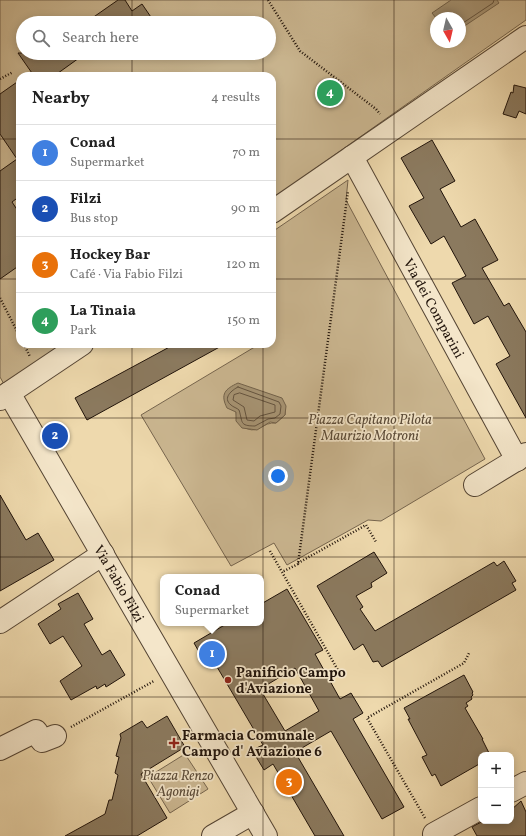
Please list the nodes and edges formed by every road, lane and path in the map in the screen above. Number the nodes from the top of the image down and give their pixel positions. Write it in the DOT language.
graph roads {
  1 [pos="268,0"];
  2 [pos="526,37"];
  3 [pos="13,72"];
  4 [pos="0,79"];
  5 [pos="393,130"];
  6 [pos="352,156"];
  7 [pos="348,187"];
  8 [pos="276,209"];
  9 [pos="0,298"];
  10 [pos="16,329"];
  11 [pos="76,348"];
  12 [pos="5,396"];
  13 [pos="522,457"];
  14 [pos="475,484"];
  15 [pos="376,542"];
  16 [pos="270,551"];
  17 [pos="103,554"];
  18 [pos="298,564"];
  19 [pos="282,572"];
  20 [pos="0,622"];
  21 [pos="469,653"];
  22 [pos="172,671"];
  23 [pos="339,672"];
  24 [pos="55,736"];
  25 [pos="0,749"];
  26 [pos="526,782"];
  27 [pos="514,789"];
  28 [pos="478,810"];
  29 [pos="253,813"];
  30 [pos="434,834"];
  31 [pos="213,836"];
  32 [pos="266,836"];
  1 -- 5 [label="path"];
  2 -- 5 [label="street"];
  3 -- 4 [label="path"];
  5 -- 6 [label="street"];
  6 -- 8 [label="street"];
  6 -- 13 [label="street, Via dei Comparini"];
  7 -- 18 [label="path"];
  9 -- 10 [label="path"];
  11 -- 12 [label="street"];
  12 -- 17 [label="street, Via Fabio Filzi"];
  13 -- 14 [label="street"];
  15 -- 18 [label="path"];
  16 -- 19 [label="path"];
  17 -- 20 [label="street"];
  17 -- 22 [label="street, Via Fabio Filzi"];
  18 -- 19 [label="path"];
  19 -- 23 [label="path"];
  21 -- 30 [label="path"];
  22 -- 24 [label="path"];
  22 -- 29 [label="street, Via Fabio Filzi"];
  24 -- 25 [label="street"];
  26 -- 27 [label="street"];
  28 -- 30 [label="street"];
  29 -- 31 [label="street"];
  29 -- 32 [label="street, Via Fabio Filzi"];
}
